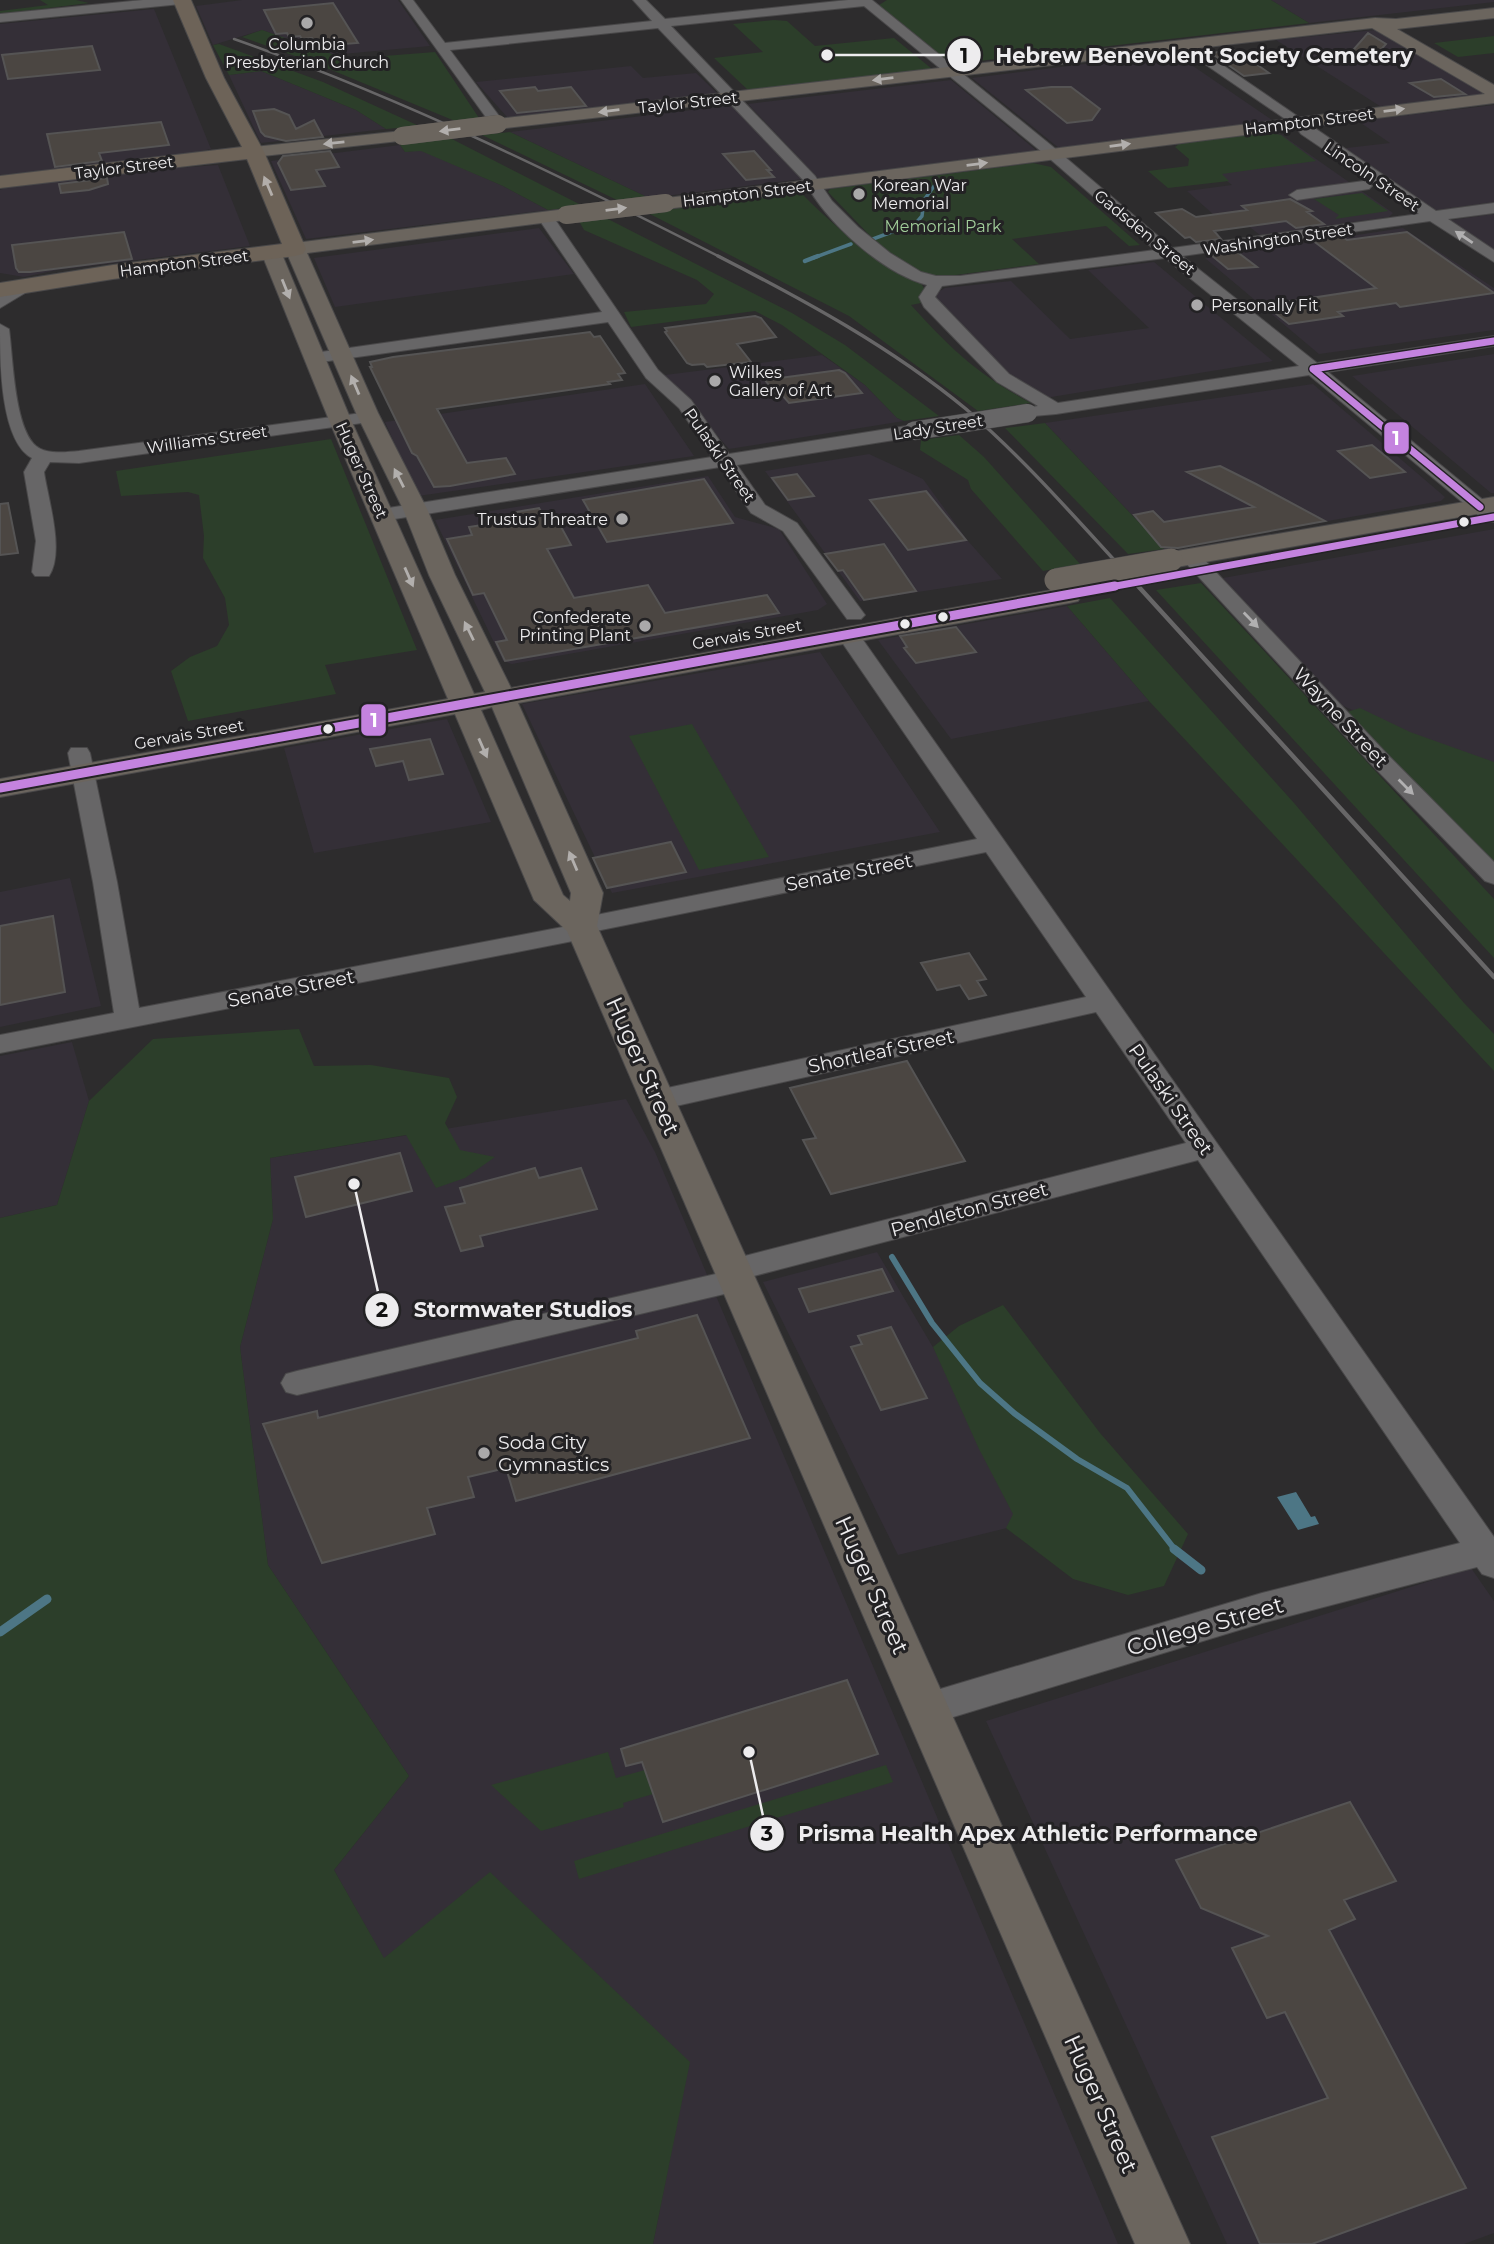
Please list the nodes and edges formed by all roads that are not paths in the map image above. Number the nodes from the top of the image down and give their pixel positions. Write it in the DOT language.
graph roads {
  1 [pos="173,0"];
  2 [pos="407,0"];
  3 [pos="639,0"];
  4 [pos="865,1"];
  5 [pos="1494,7"];
  6 [pos="1494,13"];
  7 [pos="0,18"];
  8 [pos="1375,23"];
  9 [pos="662,24"];
  10 [pos="1184,45"];
  11 [pos="440,47"];
  12 [pos="951,71"];
  13 [pos="194,79"];
  14 [pos="1494,92"];
  15 [pos="731,98"];
  16 [pos="1494,98"];
  17 [pos="1299,122"];
  18 [pos="498,124"];
  19 [pos="1269,126"];
  20 [pos="219,135"];
  21 [pos="254,152"];
  22 [pos="1052,154"];
  23 [pos="233,165"];
  24 [pos="0,180"];
  25 [pos="814,184"];
  26 [pos="1364,186"];
  27 [pos="1494,208"];
  28 [pos="1433,216"];
  29 [pos="546,218"];
  30 [pos="1412,219"];
  31 [pos="261,229"];
  32 [pos="1345,230"];
  33 [pos="295,249"];
  34 [pos="271,252"];
  35 [pos="1171,253"];
  36 [pos="1489,263"];
  37 [pos="0,278"];
  38 [pos="937,281"];
  39 [pos="39,282"];
  40 [pos="0,290"];
  41 [pos="0,303"];
  42 [pos="612,316"];
  43 [pos="0,328"];
  44 [pos="1494,341"];
  45 [pos="342,354"];
  46 [pos="314,358"];
  47 [pos="1313,369"];
  48 [pos="6,406"];
  49 [pos="1056,409"];
  50 [pos="369,417"];
  51 [pos="340,421"];
  52 [pos="46,456"];
  53 [pos="724,461"];
  54 [pos="415,509"];
  55 [pos="1490,511"];
  56 [pos="382,515"];
  57 [pos="1187,566"];
  58 [pos="42,572"];
  59 [pos="1063,587"];
  60 [pos="851,625"];
  61 [pos="497,688"];
  62 [pos="460,694"];
  63 [pos="81,763"];
  64 [pos="0,767"];
  65 [pos="0,788"];
  66 [pos="994,843"];
  67 [pos="1494,876"];
  68 [pos="582,929"];
  69 [pos="1104,1002"];
  70 [pos="128,1019"];
  71 [pos="0,1044"];
  72 [pos="658,1100"];
  73 [pos="1205,1148"];
  74 [pos="735,1275"];
  75 [pos="297,1383"];
  76 [pos="1489,1557"];
  77 [pos="927,1709"];
  78 [pos="1163,2244"];
  1 -- 7 [label="street"];
  1 -- 13 [label="highway"];
  1 -- 21 [label="highway, Huger Street"];
  2 -- 11 [label="street"];
  3 -- 9 [label="street"];
  4 -- 9 [label="street"];
  4 -- 12 [label="street, Gadsden Street"];
  5 -- 8 [label="main road, Taylor Street"];
  6 -- 8 [label="main road, Taylor Street"];
  8 -- 10 [label="main road, Taylor Street"];
  8 -- 14 [label="main road"];
  9 -- 11 [label="street"];
  9 -- 15 [label="street"];
  10 -- 12 [label="main road, Taylor Street"];
  10 -- 17 [label="street, Lincoln Street"];
  11 -- 18 [label="street"];
  12 -- 15 [label="main road, Taylor Street, one-way"];
  12 -- 22 [label="street, Gadsden Street"];
  15 -- 18 [label="main road, Taylor Street, one-way"];
  15 -- 25 [label="street"];
  17 -- 16 [label="main road, Hampton Street, one-way"];
  17 -- 19 [label="main road, Hampton Street"];
  17 -- 28 [label="street, Lincoln Street"];
  18 -- 21 [label="main road, Taylor Street, one-way, bridge"];
  22 -- 19 [label="main road, Hampton Street, one-way"];
  19 -- 26 [label="street, Lincoln Street"];
  20 -- 23 [label="highway"];
  21 -- 23 [label="highway, Taylor Street"];
  33 -- 21 [label="highway, Huger Street, one-way"];
  25 -- 22 [label="main road, Hampton Street, one-way"];
  22 -- 35 [label="street, Gadsden Street"];
  23 -- 24 [label="highway, Taylor Street"];
  29 -- 25 [label="main road, Hampton Street, one-way, bridge"];
  25 -- 38 [label="street"];
  26 -- 30 [label="street, Lincoln Street"];
  26 -- 32 [label="street"];
  27 -- 28 [label="street, Washington Street"];
  28 -- 30 [label="street, Washington Street"];
  36 -- 28 [label="street, Lincoln Street, one-way"];
  33 -- 29 [label="main road, Hampton Street, one-way"];
  29 -- 42 [label="street, Pulaski Street"];
  30 -- 32 [label="street, Washington Street"];
  30 -- 36 [label="street, Lincoln Street"];
  31 -- 34 [label="highway, Huger Street"];
  32 -- 35 [label="street, Washington Street"];
  33 -- 34 [label="highway, Hampton Street"];
  33 -- 45 [label="main road, Huger Street"];
  34 -- 39 [label="highway, Hampton Street"];
  34 -- 46 [label="main road, Huger Street, one-way"];
  35 -- 38 [label="street, Washington Street"];
  35 -- 47 [label="street, Gadsden Street"];
  37 -- 39 [label="highway"];
  38 -- 49 [label="street"];
  39 -- 40 [label="highway, Hampton Street"];
  39 -- 41 [label="street"];
  42 -- 45 [label="street"];
  42 -- 53 [label="street, Pulaski Street"];
  43 -- 48 [label="street"];
  44 -- 47 [label="street, Lady Street"];
  45 -- 46 [label="street"];
  50 -- 45 [label="main road, Huger Street, one-way"];
  46 -- 51 [label="main road, Huger Street"];
  47 -- 49 [label="street, Lady Street"];
  47 -- 55 [label="street, Gadsden Street"];
  48 -- 52 [label="street"];
  49 -- 53 [label="street, Lady Street, bridge"];
  50 -- 51 [label="street, Williams Street"];
  54 -- 50 [label="main road, Huger Street, one-way"];
  51 -- 52 [label="street, Williams Street"];
  51 -- 56 [label="main road, Huger Street"];
  52 -- 58 [label="street"];
  53 -- 54 [label="street, Lady Street"];
  53 -- 60 [label="street, Pulaski Street"];
  54 -- 56 [label="street, Lady Street"];
  61 -- 54 [label="main road, Huger Street, one-way"];
  55 -- 57 [label="main road, Gervais Street"];
  56 -- 62 [label="main road, Huger Street, one-way"];
  57 -- 59 [label="main road, Gervais Street"];
  57 -- 67 [label="street, Wayne Street, one-way"];
  59 -- 60 [label="main road, Gervais Street"];
  59 -- 60 [label="main road, Gervais Street"];
  60 -- 61 [label="main road, Gervais Street"];
  60 -- 66 [label="street, Pulaski Street"];
  61 -- 62 [label="main road, Gervais Street"];
  68 -- 61 [label="main road, Huger Street, one-way"];
  62 -- 63 [label="main road, Gervais Street"];
  62 -- 68 [label="main road, Huger Street, one-way"];
  63 -- 64 [label="main road, Gervais Street"];
  63 -- 65 [label="main road, Gervais Street"];
  63 -- 70 [label="street"];
  66 -- 68 [label="street, Senate Street"];
  66 -- 69 [label="street, Pulaski Street"];
  68 -- 70 [label="street, Senate Street"];
  68 -- 72 [label="main road, Huger Street"];
  69 -- 72 [label="street, Shortleaf Street"];
  69 -- 73 [label="street, Pulaski Street"];
  70 -- 71 [label="street, Senate Street"];
  72 -- 74 [label="main road, Huger Street"];
  73 -- 74 [label="street, Pendleton Street"];
  73 -- 76 [label="street, Pulaski Street"];
  74 -- 75 [label="street, Pendleton Street"];
  74 -- 77 [label="main road, Huger Street"];
  76 -- 77 [label="street, College Street"];
  77 -- 78 [label="main road, Huger Street"];
}
